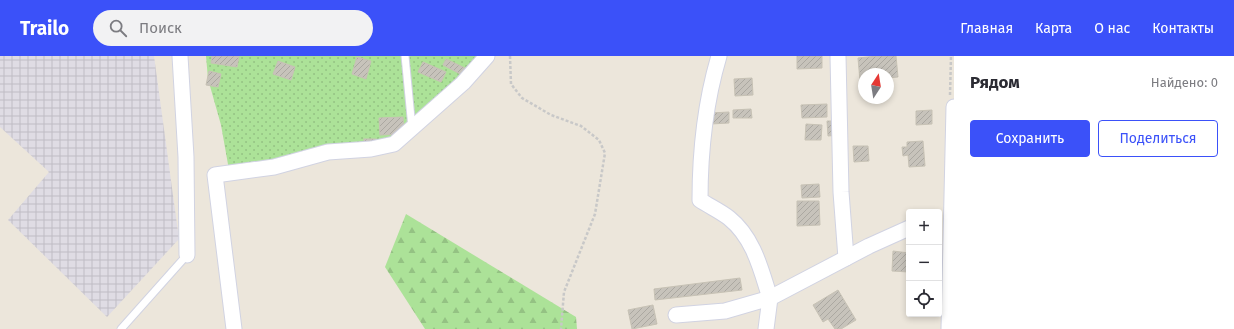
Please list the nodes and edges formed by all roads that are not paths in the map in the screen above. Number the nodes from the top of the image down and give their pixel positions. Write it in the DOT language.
graph roads {
  1 [pos="180,56"];
  2 [pos="406,56"];
  3 [pos="487,56"];
  4 [pos="719,56"];
  5 [pos="838,56"];
  6 [pos="954,107"];
  7 [pos="412,129"];
  8 [pos="945,212"];
  9 [pos="906,229"];
  10 [pos="187,255"];
  11 [pos="846,258"];
  12 [pos="770,298"];
  13 [pos="676,315"];
  14 [pos="121,329"];
  15 [pos="234,329"];
  16 [pos="766,329"];
  17 [pos="949,329"];
  1 -- 10 [label="street"];
  2 -- 7 [label="lane"];
  3 -- 7 [label="street"];
  4 -- 12 [label="street"];
  5 -- 11 [label="street"];
  6 -- 8 [label="street"];
  7 -- 15 [label="street"];
  8 -- 17 [label="street"];
  9 -- 11 [label="street"];
  10 -- 14 [label="lane"];
  11 -- 12 [label="street"];
  12 -- 13 [label="street"];
  12 -- 16 [label="street"];
}
